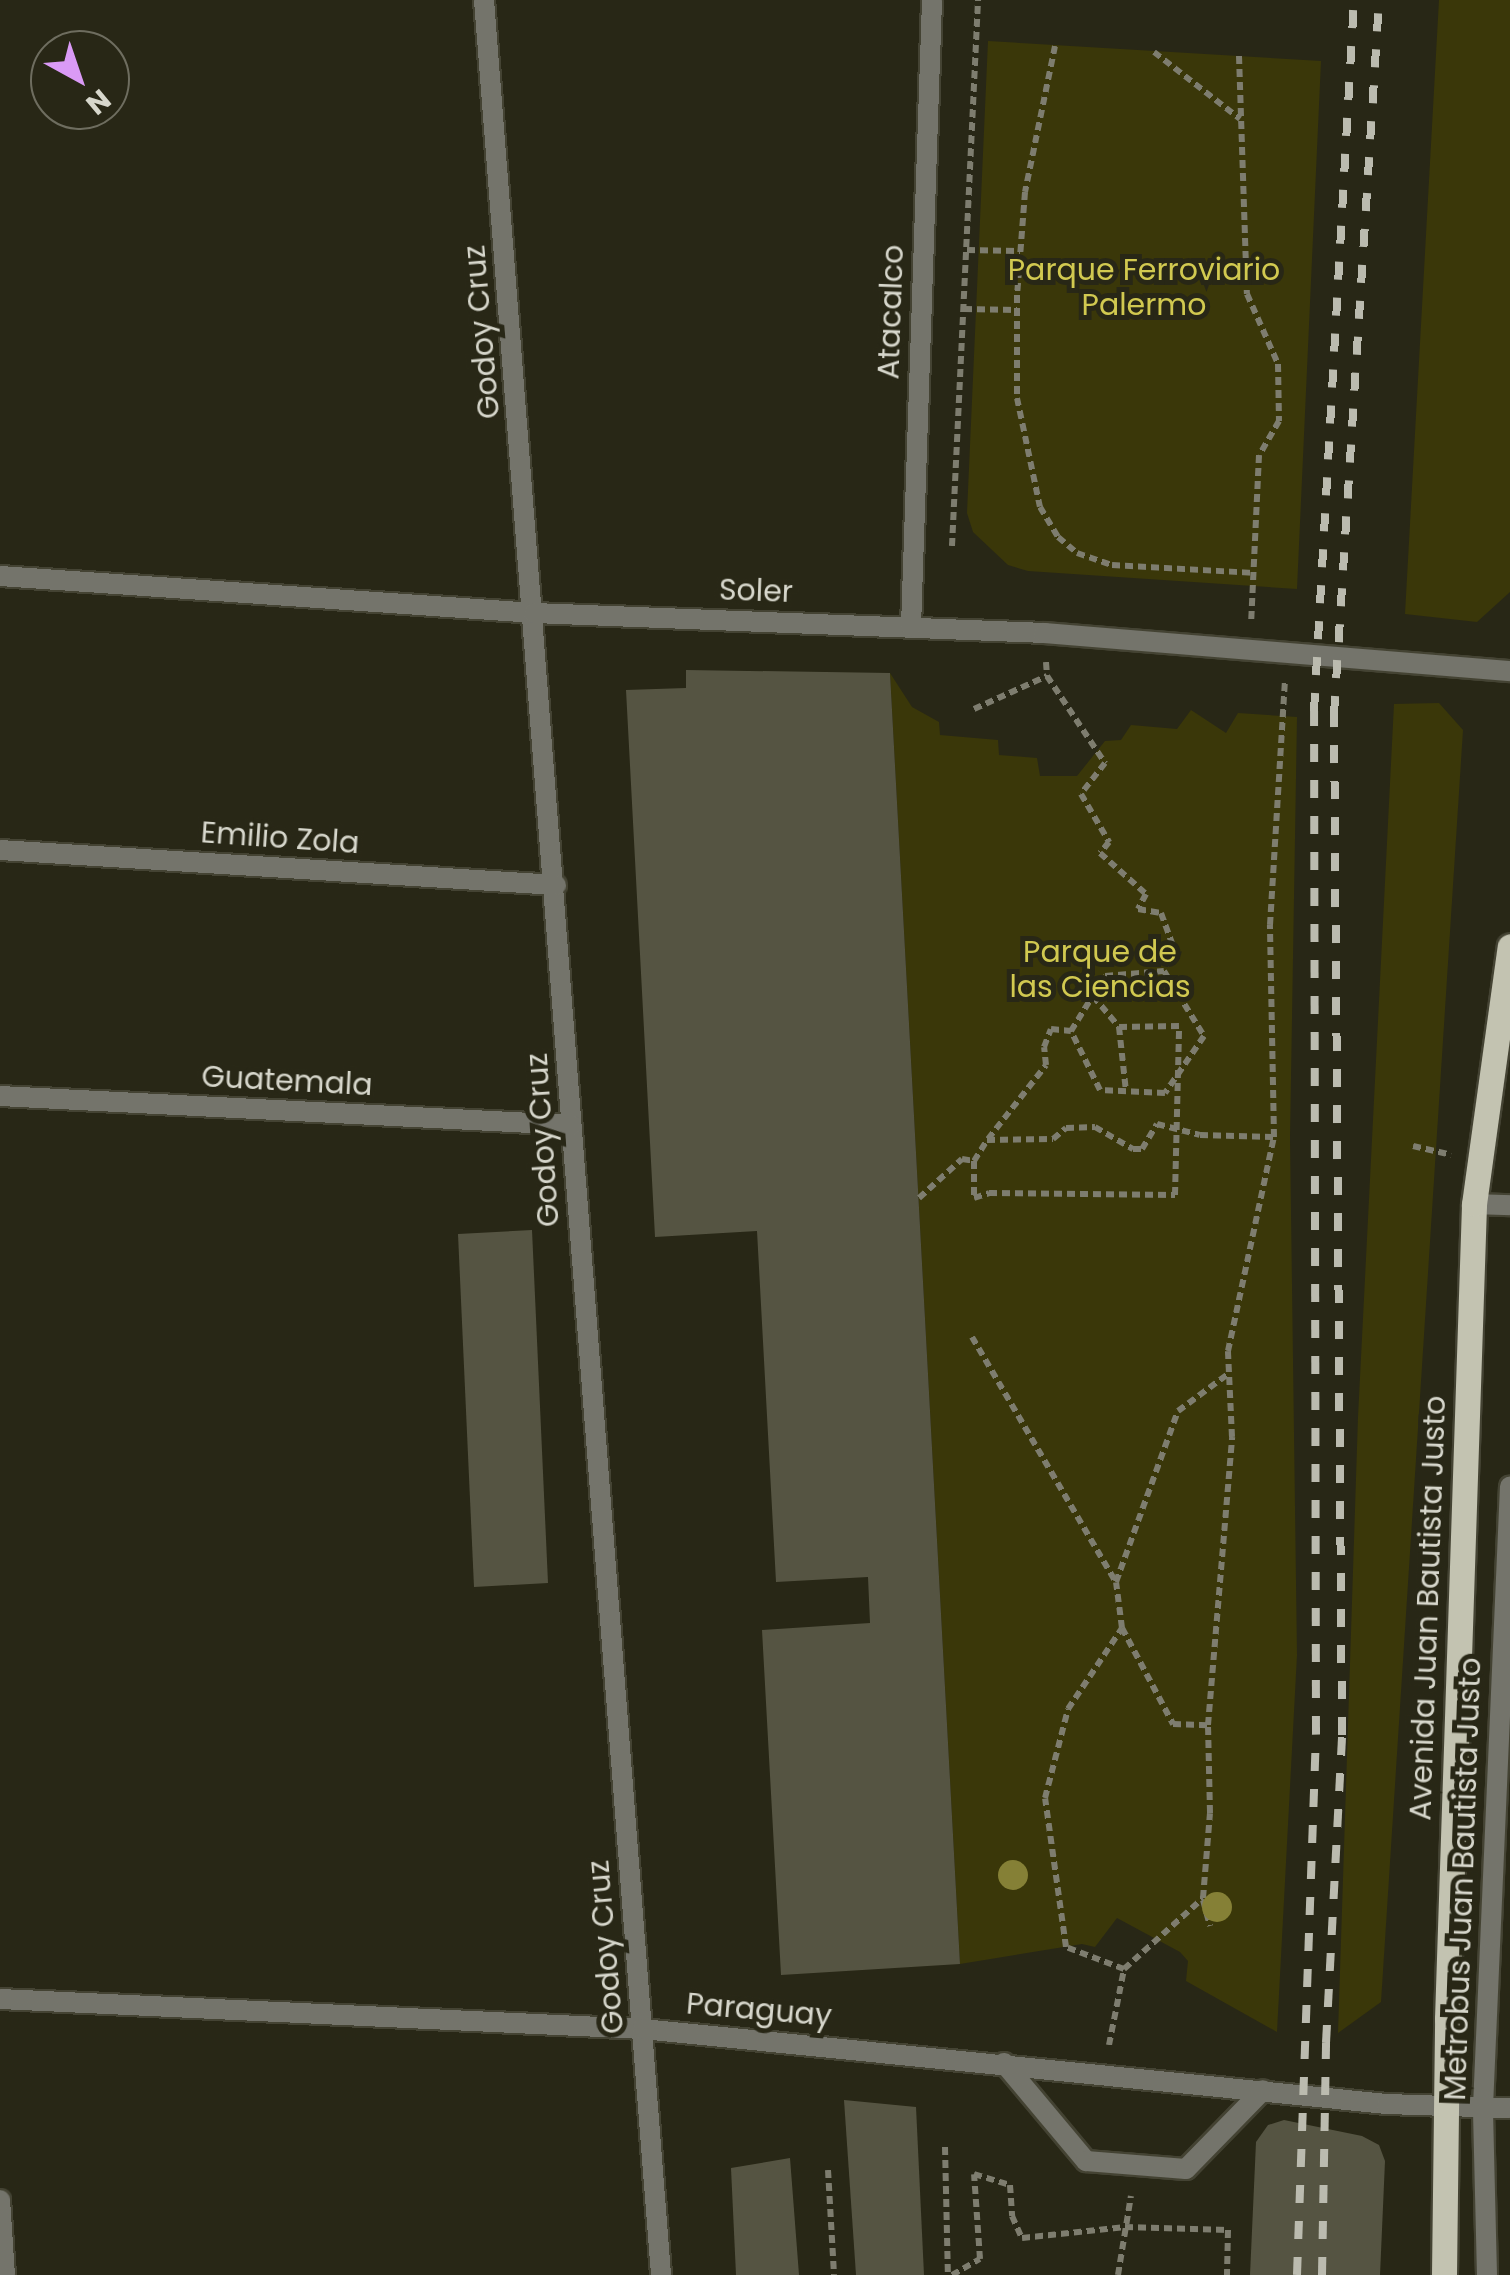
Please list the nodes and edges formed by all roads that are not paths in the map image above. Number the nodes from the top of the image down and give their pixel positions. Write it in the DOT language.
graph roads {
  1 [pos="484,0"];
  2 [pos="932,0"];
  3 [pos="0,576"];
  4 [pos="534,613"];
  5 [pos="910,627"];
  6 [pos="1510,671"];
  7 [pos="0,850"];
  8 [pos="556,886"];
  9 [pos="1510,946"];
  10 [pos="0,1096"];
  11 [pos="571,1125"];
  12 [pos="1474,1204"];
  13 [pos="1510,1205"];
  14 [pos="1510,1486"];
  15 [pos="0,1999"];
  16 [pos="644,2029"];
  17 [pos="1004,2063"];
  18 [pos="1263,2090"];
  19 [pos="1445,2105"];
  20 [pos="1483,2107"];
  21 [pos="1510,2108"];
  22 [pos="0,2200"];
  23 [pos="5,2275"];
  24 [pos="661,2275"];
  25 [pos="1444,2275"];
  26 [pos="1486,2275"];
  1 -- 4 [label="street, Godoy Cruz"];
  2 -- 5 [label="street, Atacalco"];
  3 -- 4 [label="street, Soler"];
  4 -- 5 [label="street, Soler"];
  4 -- 8 [label="street, Godoy Cruz"];
  5 -- 6 [label="street, Soler"];
  7 -- 8 [label="street, Emilio Zola"];
  8 -- 11 [label="street, Godoy Cruz"];
  9 -- 12 [label="main road, Avenida Juan Bautista Justo"];
  10 -- 11 [label="street, Guatemala"];
  11 -- 16 [label="street, Godoy Cruz"];
  12 -- 13 [label="street"];
  12 -- 19 [label="main road, Avenida Juan Bautista Justo"];
  14 -- 20 [label="street, Metrobus Juan Bautista Justo"];
  15 -- 16 [label="street, Paraguay"];
  16 -- 17 [label="street, Paraguay"];
  16 -- 24 [label="street, Godoy Cruz"];
  17 -- 18 [label="street, Paraguay"];
  17 -- 18 [label="street"];
  18 -- 19 [label="street, Paraguay"];
  19 -- 20 [label="street, Paraguay"];
  19 -- 25 [label="main road, Avenida Juan Bautista Justo"];
  20 -- 21 [label="street, Paraguay"];
  20 -- 26 [label="street, Metrobus Juan Bautista Justo"];
  22 -- 23 [label="street"];
}
